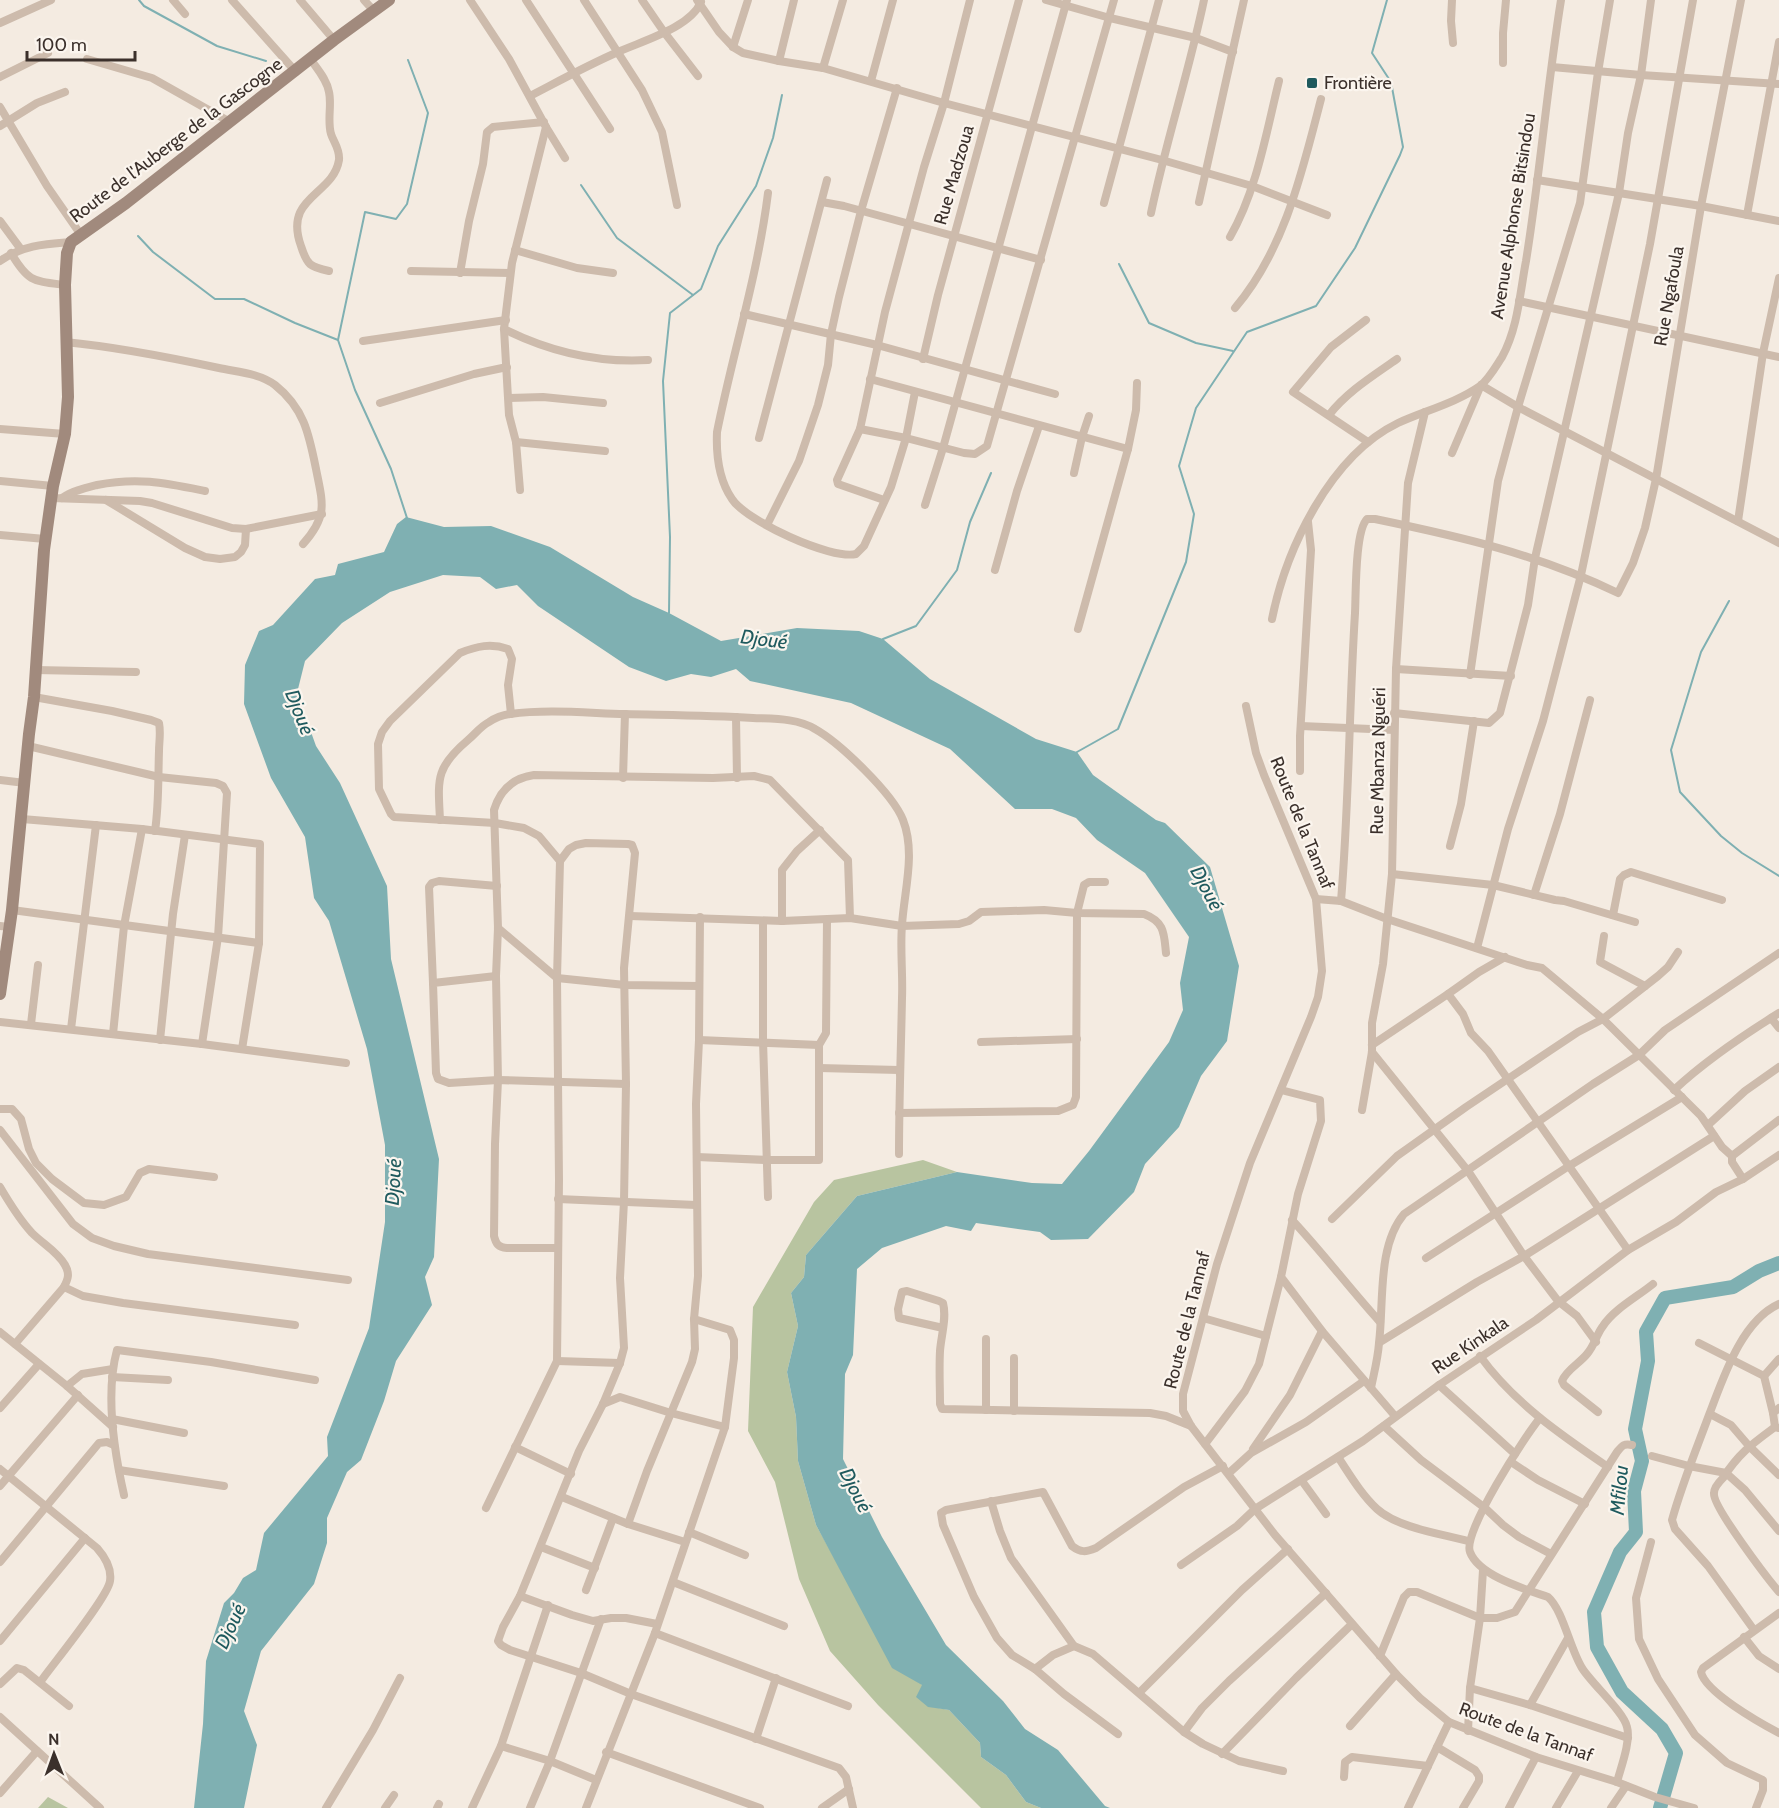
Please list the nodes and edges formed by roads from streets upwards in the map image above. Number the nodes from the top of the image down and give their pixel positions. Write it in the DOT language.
graph roads {
  1 [pos="51,0"];
  2 [pos="173,0"];
  3 [pos="232,0"];
  4 [pos="300,0"];
  5 [pos="364,0"];
  6 [pos="389,0"];
  7 [pos="470,0"];
  8 [pos="526,0"];
  9 [pos="584,0"];
  10 [pos="642,0"];
  11 [pos="748,0"];
  12 [pos="794,0"];
  13 [pos="843,0"];
  14 [pos="893,0"];
  15 [pos="970,0"];
  16 [pos="1019,0"];
  17 [pos="1046,0"];
  18 [pos="1114,0"];
  19 [pos="1159,0"];
  20 [pos="1204,0"];
  21 [pos="1244,0"];
  22 [pos="1452,0"];
  23 [pos="1506,0"];
  24 [pos="1561,0"];
  25 [pos="1610,0"];
  26 [pos="1651,0"];
  27 [pos="1693,0"];
  28 [pos="1741,0"];
  29 [pos="700,2"];
  30 [pos="1066,3"];
  31 [pos="374,11"];
  32 [pos="185,14"];
  33 [pos="1110,18"];
  34 [pos="1,20"];
  35 [pos="1152,29"];
  36 [pos="664,32"];
  37 [pos="1196,38"];
  38 [pos="334,40"];
  39 [pos="1779,42"];
  40 [pos="1453,43"];
  41 [pos="733,47"];
  42 [pos="618,52"];
  43 [pos="1233,52"];
  44 [pos="48,53"];
  45 [pos="87,59"];
  46 [pos="311,60"];
  47 [pos="779,61"];
  48 [pos="1503,63"];
  49 [pos="1552,67"];
  50 [pos="823,68"];
  51 [pos="296,72"];
  52 [pos="1598,72"];
  53 [pos="574,73"];
  54 [pos="1641,75"];
  55 [pos="698,76"];
  56 [pos="0,77"];
  57 [pos="1680,77"];
  58 [pos="1727,80"];
  59 [pos="871,81"];
  60 [pos="1279,81"];
  61 [pos="1776,83"];
  62 [pos="897,88"];
  63 [pos="65,92"];
  64 [pos="530,96"];
  65 [pos="1321,99"];
  66 [pos="944,103"];
  67 [pos="0,107"];
  68 [pos="988,114"];
  69 [pos="9,121"];
  70 [pos="230,122"];
  71 [pos="545,125"];
  72 [pos="0,126"];
  73 [pos="1032,126"];
  74 [pos="610,129"];
  75 [pos="1075,138"];
  76 [pos="1119,150"];
  77 [pos="565,158"];
  78 [pos="1162,160"];
  79 [pos="1206,173"];
  80 [pos="827,180"];
  81 [pos="1537,180"];
  82 [pos="1252,186"];
  83 [pos="1583,187"];
  84 [pos="768,193"];
  85 [pos="1619,193"];
  86 [pos="1657,199"];
  87 [pos="822,202"];
  88 [pos="1199,202"];
  89 [pos="1294,202"];
  90 [pos="1104,203"];
  91 [pos="677,205"];
  92 [pos="1701,206"];
  93 [pos="861,211"];
  94 [pos="1151,213"];
  95 [pos="1328,215"];
  96 [pos="1747,215"];
  97 [pos="0,221"];
  98 [pos="1779,221"];
  99 [pos="908,224"];
  100 [pos="954,236"];
  101 [pos="1230,237"];
  102 [pos="76,239"];
  103 [pos="20,248"];
  104 [pos="999,248"];
  105 [pos="515,250"];
  106 [pos="11,253"];
  107 [pos="1041,260"];
  108 [pos="0,261"];
  109 [pos="329,271"];
  110 [pos="411,271"];
  111 [pos="460,273"];
  112 [pos="510,273"];
  113 [pos="613,273"];
  114 [pos="1779,278"];
  115 [pos="65,285"];
  116 [pos="1519,301"];
  117 [pos="1235,308"];
  118 [pos="1547,308"];
  119 [pos="744,314"];
  120 [pos="1590,318"];
  121 [pos="1366,320"];
  122 [pos="505,324"];
  123 [pos="789,324"];
  124 [pos="1633,327"];
  125 [pos="831,334"];
  126 [pos="1678,336"];
  127 [pos="363,341"];
  128 [pos="65,342"];
  129 [pos="877,345"];
  130 [pos="1764,354"];
  131 [pos="1779,357"];
  132 [pos="1397,358"];
  133 [pos="922,359"];
  134 [pos="648,360"];
  135 [pos="507,367"];
  136 [pos="964,370"];
  137 [pos="870,379"];
  138 [pos="1006,381"];
  139 [pos="1137,383"];
  140 [pos="1481,385"];
  141 [pos="915,392"];
  142 [pos="1055,394"];
  143 [pos="509,398"];
  144 [pos="956,402"];
  145 [pos="603,403"];
  146 [pos="380,404"];
  147 [pos="1518,406"];
  148 [pos="1425,412"];
  149 [pos="997,415"];
  150 [pos="1329,415"];
  151 [pos="1089,416"];
  152 [pos="1039,426"];
  153 [pos="0,429"];
  154 [pos="860,429"];
  155 [pos="1566,430"];
  156 [pos="65,434"];
  157 [pos="1082,436"];
  158 [pos="759,438"];
  159 [pos="906,438"];
  160 [pos="516,442"];
  161 [pos="1368,442"];
  162 [pos="943,448"];
  163 [pos="1128,449"];
  164 [pos="605,451"];
  165 [pos="1608,452"];
  166 [pos="1452,453"];
  167 [pos="1074,473"];
  168 [pos="1656,479"];
  169 [pos="0,481"];
  170 [pos="520,490"];
  171 [pos="206,491"];
  172 [pos="55,494"];
  173 [pos="106,500"];
  174 [pos="884,500"];
  175 [pos="925,505"];
  176 [pos="322,514"];
  177 [pos="1308,521"];
  178 [pos="1738,521"];
  179 [pos="767,525"];
  180 [pos="1405,525"];
  181 [pos="246,530"];
  182 [pos="0,534"];
  183 [pos="45,539"];
  184 [pos="1779,543"];
  185 [pos="303,544"];
  186 [pos="1489,544"];
  187 [pos="1535,558"];
  188 [pos="994,570"];
  189 [pos="1581,575"];
  190 [pos="1272,619"];
  191 [pos="1078,629"];
  192 [pos="1396,669"];
  193 [pos="35,670"];
  194 [pos="136,672"];
  195 [pos="1470,675"];
  196 [pos="1511,676"];
  197 [pos="34,697"];
  198 [pos="1590,700"];
  199 [pos="1246,706"];
  200 [pos="1394,713"];
  201 [pos="511,714"];
  202 [pos="625,714"];
  203 [pos="736,717"];
  204 [pos="1474,721"];
  205 [pos="1301,726"];
  206 [pos="1349,727"];
  207 [pos="1394,730"];
  208 [pos="28,746"];
  209 [pos="1300,771"];
  210 [pos="159,777"];
  211 [pos="623,778"];
  212 [pos="737,778"];
  213 [pos="0,780"];
  214 [pos="25,783"];
  215 [pos="22,819"];
  216 [pos="440,820"];
  217 [pos="495,823"];
  218 [pos="96,825"];
  219 [pos="142,829"];
  220 [pos="820,830"];
  221 [pos="155,831"];
  222 [pos="185,835"];
  223 [pos="225,840"];
  224 [pos="1450,846"];
  225 [pos="560,861"];
  226 [pos="1392,874"];
  227 [pos="1105,882"];
  228 [pos="1493,885"];
  229 [pos="497,886"];
  230 [pos="1534,894"];
  231 [pos="1316,899"];
  232 [pos="1722,900"];
  233 [pos="1341,901"];
  234 [pos="12,910"];
  235 [pos="1077,913"];
  236 [pos="1613,915"];
  237 [pos="630,916"];
  238 [pos="700,917"];
  239 [pos="849,918"];
  240 [pos="1387,919"];
  241 [pos="84,920"];
  242 [pos="827,920"];
  243 [pos="763,921"];
  244 [pos="782,921"];
  245 [pos="1635,922"];
  246 [pos="5,926"];
  247 [pos="124,926"];
  248 [pos="902,926"];
  249 [pos="498,928"];
  250 [pos="171,930"];
  251 [pos="1604,936"];
  252 [pos="218,937"];
  253 [pos="259,943"];
  254 [pos="1477,948"];
  255 [pos="1678,952"];
  256 [pos="1166,953"];
  257 [pos="1779,953"];
  258 [pos="1504,957"];
  259 [pos="38,964"];
  260 [pos="496,976"];
  261 [pos="557,978"];
  262 [pos="433,983"];
  263 [pos="625,985"];
  264 [pos="699,986"];
  265 [pos="1645,986"];
  266 [pos="0,994"];
  267 [pos="1448,994"];
  268 [pos="1775,1015"];
  269 [pos="1603,1019"];
  270 [pos="0,1022"];
  271 [pos="31,1024"];
  272 [pos="71,1029"];
  273 [pos="1779,1029"];
  274 [pos="113,1034"];
  275 [pos="1077,1039"];
  276 [pos="160,1040"];
  277 [pos="699,1040"];
  278 [pos="763,1041"];
  279 [pos="981,1042"];
  280 [pos="202,1044"];
  281 [pos="819,1045"];
  282 [pos="1372,1048"];
  283 [pos="242,1049"];
  284 [pos="1639,1055"];
  285 [pos="346,1063"];
  286 [pos="1779,1066"];
  287 [pos="819,1068"];
  288 [pos="900,1074"];
  289 [pos="498,1080"];
  290 [pos="1508,1080"];
  291 [pos="558,1081"];
  292 [pos="626,1084"];
  293 [pos="1281,1090"];
  294 [pos="1674,1090"];
  295 [pos="1682,1097"];
  296 [pos="0,1109"];
  297 [pos="1362,1110"];
  298 [pos="899,1113"];
  299 [pos="1779,1120"];
  300 [pos="1538,1123"];
  301 [pos="1708,1125"];
  302 [pos="0,1130"];
  303 [pos="1434,1130"];
  304 [pos="1714,1136"];
  305 [pos="899,1154"];
  306 [pos="1779,1155"];
  307 [pos="1732,1156"];
  308 [pos="697,1157"];
  309 [pos="767,1160"];
  310 [pos="1569,1166"];
  311 [pos="1468,1171"];
  312 [pos="214,1177"];
  313 [pos="1743,1179"];
  314 [pos="0,1187"];
  315 [pos="768,1197"];
  316 [pos="558,1199"];
  317 [pos="624,1201"];
  318 [pos="696,1205"];
  319 [pos="1598,1208"];
  320 [pos="1496,1214"];
  321 [pos="1332,1219"];
  322 [pos="1292,1220"];
  323 [pos="557,1248"];
  324 [pos="1628,1250"];
  325 [pos="1524,1256"];
  326 [pos="1426,1258"];
  327 [pos="1281,1277"];
  328 [pos="348,1280"];
  329 [pos="1653,1284"];
  330 [pos="64,1287"];
  331 [pos="1558,1301"];
  332 [pos="1779,1304"];
  333 [pos="1203,1318"];
  334 [pos="694,1319"];
  335 [pos="1380,1322"];
  336 [pos="295,1325"];
  337 [pos="943,1328"];
  338 [pos="1322,1331"];
  339 [pos="0,1332"];
  340 [pos="1266,1336"];
  341 [pos="986,1340"];
  342 [pos="1380,1342"];
  343 [pos="1596,1342"];
  344 [pos="1700,1343"];
  345 [pos="15,1344"];
  346 [pos="1480,1356"];
  347 [pos="1014,1358"];
  348 [pos="1779,1359"];
  349 [pos="1732,1360"];
  350 [pos="557,1361"];
  351 [pos="620,1363"];
  352 [pos="39,1364"];
  353 [pos="113,1373"];
  354 [pos="1764,1376"];
  355 [pos="168,1380"];
  356 [pos="315,1380"];
  357 [pos="1364,1381"];
  358 [pos="612,1383"];
  359 [pos="1439,1385"];
  360 [pos="67,1386"];
  361 [pos="1371,1388"];
  362 [pos="78,1395"];
  363 [pos="620,1396"];
  364 [pos="603,1404"];
  365 [pos="0,1408"];
  366 [pos="986,1410"];
  367 [pos="1014,1411"];
  368 [pos="1776,1411"];
  369 [pos="1598,1412"];
  370 [pos="671,1413"];
  371 [pos="1710,1414"];
  372 [pos="1395,1416"];
  373 [pos="1540,1418"];
  374 [pos="113,1423"];
  375 [pos="1191,1426"];
  376 [pos="1384,1426"];
  377 [pos="725,1427"];
  378 [pos="1777,1427"];
  379 [pos="184,1433"];
  380 [pos="1205,1444"];
  381 [pos="114,1445"];
  382 [pos="1632,1445"];
  383 [pos="1749,1446"];
  384 [pos="515,1447"];
  385 [pos="1251,1454"];
  386 [pos="1652,1456"];
  387 [pos="1338,1457"];
  388 [pos="1513,1458"];
  389 [pos="1689,1466"];
  390 [pos="1608,1467"];
  391 [pos="0,1469"];
  392 [pos="119,1470"];
  393 [pos="1226,1470"];
  394 [pos="1726,1473"];
  395 [pos="571,1474"];
  396 [pos="1779,1475"];
  397 [pos="8,1477"];
  398 [pos="1302,1481"];
  399 [pos="0,1486"];
  400 [pos="224,1486"];
  401 [pos="124,1495"];
  402 [pos="562,1497"];
  403 [pos="991,1501"];
  404 [pos="1585,1504"];
  405 [pos="45,1507"];
  406 [pos="486,1508"];
  407 [pos="1485,1508"];
  408 [pos="1256,1509"];
  409 [pos="1326,1514"];
  410 [pos="613,1518"];
  411 [pos="628,1524"];
  412 [pos="1779,1530"];
  413 [pos="689,1532"];
  414 [pos="85,1538"];
  415 [pos="1468,1541"];
  416 [pos="685,1542"];
  417 [pos="1651,1542"];
  418 [pos="541,1547"];
  419 [pos="1287,1549"];
  420 [pos="1551,1554"];
  421 [pos="745,1555"];
  422 [pos="0,1562"];
  423 [pos="1181,1565"];
  424 [pos="595,1568"];
  425 [pos="1483,1570"];
  426 [pos="673,1582"];
  427 [pos="586,1590"];
  428 [pos="1529,1591"];
  429 [pos="1779,1592"];
  430 [pos="1326,1593"];
  431 [pos="520,1596"];
  432 [pos="548,1605"];
  433 [pos="1779,1613"];
  434 [pos="1480,1618"];
  435 [pos="601,1619"];
  436 [pos="657,1624"];
  437 [pos="1352,1624"];
  438 [pos="784,1626"];
  439 [pos="1754,1630"];
  440 [pos="655,1633"];
  441 [pos="1744,1637"];
  442 [pos="1568,1638"];
  443 [pos="0,1641"];
  444 [pos="1074,1646"];
  445 [pos="530,1655"];
  446 [pos="1380,1656"];
  447 [pos="1035,1669"];
  448 [pos="1779,1670"];
  449 [pos="581,1673"];
  450 [pos="1396,1674"];
  451 [pos="400,1678"];
  452 [pos="776,1678"];
  453 [pos="40,1681"];
  454 [pos="0,1684"];
  455 [pos="1470,1688"];
  456 [pos="1140,1692"];
  457 [pos="631,1694"];
  458 [pos="1530,1705"];
  459 [pos="69,1706"];
  460 [pos="848,1706"];
  461 [pos="1,1719"];
  462 [pos="1449,1722"];
  463 [pos="1350,1726"];
  464 [pos="1468,1731"];
  465 [pos="1184,1732"];
  466 [pos="1779,1733"];
  467 [pos="1118,1734"];
  468 [pos="1628,1738"];
  469 [pos="756,1739"];
  470 [pos="501,1746"];
  471 [pos="1437,1747"];
  472 [pos="37,1751"];
  473 [pos="606,1752"];
  474 [pos="1222,1754"];
  475 [pos="1536,1757"];
  476 [pos="550,1761"];
  477 [pos="1428,1766"];
  478 [pos="1578,1771"];
  479 [pos="1283,1772"];
  480 [pos="1344,1777"];
  481 [pos="596,1780"];
  482 [pos="1617,1782"];
  483 [pos="1626,1786"];
  484 [pos="849,1789"];
  485 [pos="0,1793"];
  486 [pos="394,1795"];
  487 [pos="100,1808"];
  488 [pos="326,1808"];
  489 [pos="385,1808"];
  490 [pos="472,1808"];
  491 [pos="531,1808"];
  492 [pos="586,1808"];
  493 [pos="760,1808"];
  494 [pos="822,1808"];
  495 [pos="853,1808"];
  496 [pos="1408,1808"];
  497 [pos="1463,1808"];
  498 [pos="1509,1808"];
  499 [pos="1556,1808"];
  500 [pos="1611,1808"];
  501 [pos="1694,1808"];
  502 [pos="1756,1808"];
  1 -- 34 [label="street"];
  2 -- 32 [label="street"];
  3 -- 51 [label="street"];
  4 -- 38 [label="street"];
  5 -- 31 [label="street"];
  6 -- 31 [label="street, Route de l'Auberge de la Gascogne"];
  7 -- 64 [label="street"];
  8 -- 53 [label="street"];
  9 -- 42 [label="street"];
  10 -- 36 [label="street"];
  11 -- 41 [label="street"];
  12 -- 47 [label="street"];
  13 -- 50 [label="street"];
  14 -- 59 [label="street"];
  15 -- 66 [label="street"];
  16 -- 68 [label="street, Rue Madzoua"];
  17 -- 30 [label="street"];
  18 -- 33 [label="street"];
  19 -- 35 [label="street"];
  20 -- 37 [label="street"];
  21 -- 43 [label="street"];
  22 -- 40 [label="street"];
  23 -- 48 [label="street"];
  24 -- 49 [label="street, Avenue Alphonse Bitsindou"];
  25 -- 52 [label="street"];
  26 -- 54 [label="street"];
  27 -- 57 [label="street"];
  28 -- 58 [label="street, Rue Ngafoula"];
  29 -- 36 [label="street"];
  29 -- 41 [label="street"];
  30 -- 33 [label="street"];
  30 -- 73 [label="street"];
  31 -- 38 [label="street, Route de l'Auberge de la Gascogne"];
  33 -- 35 [label="street"];
  33 -- 75 [label="street"];
  35 -- 37 [label="street"];
  35 -- 76 [label="street"];
  36 -- 42 [label="street"];
  36 -- 55 [label="street"];
  37 -- 43 [label="street"];
  37 -- 78 [label="street"];
  38 -- 46 [label="street, Route de l'Auberge de la Gascogne"];
  39 -- 61 [label="street"];
  41 -- 47 [label="street"];
  42 -- 53 [label="street"];
  42 -- 91 [label="street"];
  43 -- 79 [label="street"];
  44 -- 56 [label="street"];
  45 -- 70 [label="street"];
  46 -- 51 [label="street, Route de l'Auberge de la Gascogne"];
  46 -- 109 [label="street"];
  47 -- 50 [label="street"];
  49 -- 52 [label="street"];
  49 -- 81 [label="street, Avenue Alphonse Bitsindou"];
  50 -- 59 [label="street"];
  51 -- 70 [label="street, Route de l'Auberge de la Gascogne"];
  52 -- 54 [label="street"];
  52 -- 83 [label="street"];
  53 -- 64 [label="street"];
  53 -- 74 [label="street"];
  54 -- 57 [label="street"];
  54 -- 85 [label="street"];
  57 -- 58 [label="street"];
  57 -- 86 [label="street"];
  58 -- 61 [label="street"];
  58 -- 92 [label="street, Rue Ngafoula"];
  59 -- 62 [label="street"];
  60 -- 82 [label="street"];
  61 -- 96 [label="street"];
  62 -- 66 [label="street"];
  62 -- 93 [label="street"];
  63 -- 69 [label="street"];
  64 -- 71 [label="street"];
  65 -- 89 [label="street"];
  66 -- 68 [label="street"];
  66 -- 99 [label="street"];
  67 -- 69 [label="street"];
  68 -- 73 [label="street"];
  68 -- 100 [label="street, Rue Madzoua"];
  69 -- 72 [label="street"];
  69 -- 102 [label="street"];
  70 -- 102 [label="street, Route de l'Auberge de la Gascogne"];
  71 -- 77 [label="street"];
  71 -- 105 [label="street"];
  71 -- 111 [label="street"];
  73 -- 75 [label="street"];
  73 -- 104 [label="street"];
  75 -- 76 [label="street"];
  75 -- 107 [label="street"];
  76 -- 78 [label="street"];
  76 -- 90 [label="street"];
  78 -- 79 [label="street"];
  78 -- 94 [label="street"];
  79 -- 82 [label="street"];
  79 -- 88 [label="street"];
  80 -- 87 [label="street"];
  81 -- 83 [label="street"];
  81 -- 116 [label="street, Avenue Alphonse Bitsindou"];
  82 -- 89 [label="street"];
  82 -- 101 [label="street"];
  83 -- 85 [label="street"];
  83 -- 118 [label="street"];
  84 -- 119 [label="street"];
  85 -- 86 [label="street"];
  85 -- 120 [label="street"];
  86 -- 92 [label="street"];
  86 -- 124 [label="street"];
  87 -- 93 [label="street"];
  87 -- 123 [label="street"];
  89 -- 95 [label="street"];
  89 -- 117 [label="street"];
  92 -- 96 [label="street"];
  92 -- 126 [label="street, Rue Ngafoula"];
  93 -- 99 [label="street"];
  93 -- 125 [label="street"];
  96 -- 98 [label="street"];
  97 -- 103 [label="street"];
  99 -- 100 [label="street"];
  99 -- 129 [label="street"];
  100 -- 104 [label="street"];
  100 -- 133 [label="street, Rue Madzoua"];
  102 -- 103 [label="street"];
  102 -- 115 [label="street, Route de l'Auberge de la Gascogne"];
  103 -- 106 [label="street"];
  104 -- 107 [label="street"];
  104 -- 136 [label="street"];
  105 -- 112 [label="street"];
  105 -- 113 [label="street"];
  106 -- 108 [label="street"];
  106 -- 115 [label="street"];
  107 -- 138 [label="street"];
  110 -- 111 [label="street"];
  111 -- 112 [label="street"];
  112 -- 122 [label="street"];
  114 -- 130 [label="street"];
  115 -- 128 [label="street, Route de l'Auberge de la Gascogne"];
  116 -- 118 [label="street"];
  116 -- 140 [label="street, Avenue Alphonse Bitsindou"];
  118 -- 120 [label="street"];
  118 -- 147 [label="street"];
  119 -- 123 [label="street"];
  119 -- 179 [label="street"];
  120 -- 124 [label="street"];
  120 -- 155 [label="street"];
  121 -- 150 [label="street"];
  122 -- 127 [label="street"];
  122 -- 134 [label="street"];
  122 -- 135 [label="street"];
  123 -- 125 [label="street"];
  123 -- 158 [label="street"];
  124 -- 126 [label="street"];
  124 -- 165 [label="street"];
  125 -- 129 [label="street"];
  125 -- 179 [label="street"];
  126 -- 130 [label="street"];
  126 -- 168 [label="street, Rue Ngafoula"];
  128 -- 156 [label="street, Route de l'Auberge de la Gascogne"];
  128 -- 176 [label="street"];
  129 -- 133 [label="street"];
  129 -- 137 [label="street"];
  130 -- 131 [label="street"];
  130 -- 178 [label="street"];
  132 -- 150 [label="street"];
  133 -- 136 [label="street"];
  135 -- 143 [label="street"];
  135 -- 146 [label="street"];
  136 -- 138 [label="street"];
  136 -- 144 [label="street"];
  137 -- 141 [label="street"];
  137 -- 154 [label="street"];
  138 -- 142 [label="street"];
  138 -- 149 [label="street"];
  139 -- 163 [label="street"];
  140 -- 147 [label="street"];
  140 -- 148 [label="street, Avenue Alphonse Bitsindou"];
  140 -- 166 [label="street"];
  141 -- 144 [label="street"];
  141 -- 159 [label="street"];
  143 -- 145 [label="street"];
  143 -- 160 [label="street"];
  144 -- 149 [label="street"];
  144 -- 162 [label="street"];
  147 -- 155 [label="street"];
  147 -- 186 [label="street"];
  148 -- 161 [label="street, Avenue Alphonse Bitsindou"];
  148 -- 180 [label="street, Rue Mbanza Nguéri"];
  149 -- 152 [label="street"];
  149 -- 162 [label="street"];
  150 -- 161 [label="street"];
  151 -- 157 [label="street"];
  152 -- 157 [label="street"];
  152 -- 188 [label="street"];
  153 -- 156 [label="street"];
  154 -- 159 [label="street"];
  154 -- 174 [label="street"];
  155 -- 165 [label="street"];
  155 -- 187 [label="street"];
  156 -- 172 [label="street, Route de l'Auberge de la Gascogne"];
  157 -- 163 [label="street"];
  157 -- 167 [label="street"];
  159 -- 162 [label="street"];
  159 -- 174 [label="street"];
  160 -- 164 [label="street"];
  160 -- 170 [label="street"];
  161 -- 177 [label="street, Avenue Alphonse Bitsindou"];
  162 -- 175 [label="street"];
  163 -- 191 [label="street"];
  165 -- 168 [label="street"];
  165 -- 189 [label="street"];
  168 -- 178 [label="street"];
  168 -- 189 [label="street, Rue Ngafoula"];
  169 -- 172 [label="street"];
  171 -- 172 [label="street"];
  172 -- 173 [label="street"];
  172 -- 183 [label="street, Route de l'Auberge de la Gascogne"];
  173 -- 181 [label="street"];
  173 -- 181 [label="street"];
  174 -- 179 [label="street"];
  176 -- 181 [label="street"];
  176 -- 185 [label="street"];
  177 -- 190 [label="street, Avenue Alphonse Bitsindou"];
  177 -- 205 [label="street"];
  178 -- 184 [label="street"];
  180 -- 186 [label="street"];
  180 -- 192 [label="street, Rue Mbanza Nguéri"];
  180 -- 206 [label="street"];
  182 -- 183 [label="street"];
  183 -- 193 [label="street, Route de l'Auberge de la Gascogne"];
  186 -- 187 [label="street"];
  186 -- 195 [label="street"];
  187 -- 189 [label="street"];
  187 -- 196 [label="street"];
  189 -- 228 [label="street"];
  192 -- 195 [label="street"];
  192 -- 200 [label="street, Rue Mbanza Nguéri"];
  193 -- 194 [label="street"];
  193 -- 197 [label="street, Route de l'Auberge de la Gascogne"];
  195 -- 196 [label="street"];
  196 -- 204 [label="street"];
  197 -- 208 [label="street, Route de l'Auberge de la Gascogne"];
  197 -- 210 [label="street"];
  198 -- 230 [label="street"];
  199 -- 231 [label="street, Route de la Tannaf"];
  200 -- 204 [label="street"];
  200 -- 207 [label="street, Rue Mbanza Nguéri"];
  201 -- 202 [label="street"];
  201 -- 216 [label="street"];
  201 -- 216 [label="street"];
  202 -- 203 [label="street"];
  202 -- 211 [label="street"];
  203 -- 212 [label="street"];
  203 -- 248 [label="street"];
  204 -- 224 [label="street"];
  205 -- 206 [label="street"];
  205 -- 209 [label="street"];
  206 -- 207 [label="street"];
  206 -- 233 [label="street"];
  207 -- 226 [label="street, Rue Mbanza Nguéri"];
  208 -- 210 [label="street"];
  208 -- 214 [label="street, Route de l'Auberge de la Gascogne"];
  210 -- 221 [label="street"];
  210 -- 223 [label="street"];
  211 -- 212 [label="street"];
  211 -- 217 [label="street"];
  212 -- 220 [label="street"];
  213 -- 214 [label="street"];
  214 -- 215 [label="street, Route de l'Auberge de la Gascogne"];
  215 -- 218 [label="street"];
  215 -- 234 [label="street, Route de l'Auberge de la Gascogne"];
  216 -- 217 [label="street"];
  217 -- 225 [label="street"];
  217 -- 229 [label="street"];
  218 -- 219 [label="street"];
  218 -- 241 [label="street"];
  219 -- 221 [label="street"];
  219 -- 247 [label="street"];
  220 -- 239 [label="street"];
  220 -- 244 [label="street"];
  221 -- 222 [label="street"];
  222 -- 223 [label="street"];
  222 -- 250 [label="street"];
  223 -- 252 [label="street"];
  223 -- 253 [label="street"];
  225 -- 237 [label="street"];
  225 -- 261 [label="street"];
  226 -- 228 [label="street"];
  226 -- 240 [label="street, Rue Mbanza Nguéri"];
  227 -- 235 [label="street"];
  228 -- 230 [label="street"];
  228 -- 254 [label="street"];
  229 -- 249 [label="street"];
  229 -- 262 [label="street"];
  230 -- 236 [label="street"];
  231 -- 233 [label="street"];
  231 -- 293 [label="street, Route de la Tannaf"];
  232 -- 236 [label="street"];
  233 -- 240 [label="street"];
  234 -- 241 [label="street"];
  234 -- 246 [label="street, Route de l'Auberge de la Gascogne"];
  235 -- 248 [label="street"];
  235 -- 256 [label="street"];
  235 -- 275 [label="street"];
  236 -- 245 [label="street"];
  237 -- 238 [label="street"];
  237 -- 263 [label="street"];
  238 -- 243 [label="street"];
  238 -- 264 [label="street"];
  239 -- 242 [label="street"];
  239 -- 248 [label="street"];
  240 -- 254 [label="street"];
  240 -- 282 [label="street, Rue Mbanza Nguéri"];
  241 -- 247 [label="street"];
  241 -- 272 [label="street"];
  242 -- 244 [label="street"];
  242 -- 281 [label="street"];
  243 -- 244 [label="street"];
  243 -- 278 [label="street"];
  246 -- 266 [label="street, Route de l'Auberge de la Gascogne"];
  247 -- 250 [label="street"];
  247 -- 274 [label="street"];
  248 -- 288 [label="street"];
  249 -- 260 [label="street"];
  249 -- 261 [label="street"];
  250 -- 252 [label="street"];
  250 -- 276 [label="street"];
  251 -- 265 [label="street"];
  252 -- 253 [label="street"];
  252 -- 280 [label="street"];
  253 -- 283 [label="street"];
  254 -- 258 [label="street"];
  255 -- 265 [label="street"];
  257 -- 284 [label="street"];
  258 -- 267 [label="street"];
  258 -- 269 [label="street"];
  259 -- 271 [label="street"];
  260 -- 262 [label="street"];
  260 -- 289 [label="street"];
  261 -- 263 [label="street"];
  261 -- 291 [label="street"];
  262 -- 289 [label="street"];
  263 -- 264 [label="street"];
  263 -- 292 [label="street"];
  264 -- 277 [label="street"];
  265 -- 269 [label="street"];
  267 -- 282 [label="street"];
  267 -- 290 [label="street"];
  268 -- 273 [label="street"];
  268 -- 294 [label="street"];
  269 -- 284 [label="street"];
  269 -- 290 [label="street"];
  270 -- 271 [label="street"];
  271 -- 272 [label="street"];
  272 -- 274 [label="street"];
  274 -- 276 [label="street"];
  275 -- 279 [label="street"];
  275 -- 298 [label="street"];
  276 -- 280 [label="street"];
  277 -- 278 [label="street"];
  277 -- 308 [label="street"];
  278 -- 281 [label="street"];
  278 -- 309 [label="street"];
  280 -- 283 [label="street"];
  281 -- 287 [label="street"];
  282 -- 297 [label="street, Rue Mbanza Nguéri"];
  282 -- 303 [label="street"];
  283 -- 285 [label="street"];
  284 -- 294 [label="street"];
  284 -- 300 [label="street"];
  286 -- 301 [label="street"];
  287 -- 288 [label="street"];
  287 -- 309 [label="street"];
  288 -- 298 [label="street"];
  289 -- 291 [label="street"];
  289 -- 323 [label="street"];
  290 -- 300 [label="street"];
  290 -- 303 [label="street"];
  291 -- 292 [label="street"];
  291 -- 316 [label="street"];
  292 -- 317 [label="street"];
  293 -- 322 [label="street"];
  293 -- 333 [label="street, Route de la Tannaf"];
  294 -- 295 [label="street"];
  295 -- 301 [label="street"];
  295 -- 310 [label="street"];
  296 -- 312 [label="street"];
  298 -- 305 [label="street"];
  299 -- 307 [label="street"];
  300 -- 310 [label="street"];
  300 -- 311 [label="street"];
  301 -- 304 [label="street"];
  302 -- 328 [label="street"];
  303 -- 311 [label="street"];
  303 -- 321 [label="street"];
  304 -- 307 [label="street"];
  304 -- 319 [label="street"];
  306 -- 313 [label="street, Rue Kinkala"];
  307 -- 313 [label="street"];
  308 -- 309 [label="street"];
  308 -- 318 [label="street"];
  309 -- 315 [label="street"];
  310 -- 319 [label="street"];
  310 -- 320 [label="street"];
  311 -- 320 [label="street"];
  311 -- 335 [label="street"];
  313 -- 324 [label="street, Rue Kinkala"];
  314 -- 330 [label="street"];
  316 -- 317 [label="street"];
  316 -- 323 [label="street"];
  317 -- 318 [label="street"];
  317 -- 351 [label="street"];
  318 -- 334 [label="street"];
  319 -- 324 [label="street"];
  319 -- 325 [label="street"];
  320 -- 325 [label="street"];
  320 -- 326 [label="street"];
  322 -- 327 [label="street"];
  322 -- 335 [label="street"];
  323 -- 350 [label="street"];
  324 -- 331 [label="street, Rue Kinkala"];
  325 -- 331 [label="street"];
  325 -- 342 [label="street"];
  327 -- 338 [label="street"];
  327 -- 340 [label="street"];
  329 -- 343 [label="street"];
  330 -- 336 [label="street"];
  330 -- 345 [label="street"];
  331 -- 343 [label="street"];
  331 -- 346 [label="street, Rue Kinkala"];
  332 -- 349 [label="street"];
  333 -- 340 [label="street"];
  333 -- 375 [label="street, Route de la Tannaf"];
  334 -- 370 [label="street"];
  334 -- 377 [label="street"];
  335 -- 342 [label="street"];
  337 -- 337 [label="street"];
  337 -- 366 [label="street"];
  338 -- 357 [label="street"];
  338 -- 385 [label="street"];
  339 -- 345 [label="street"];
  340 -- 380 [label="street"];
  341 -- 366 [label="street"];
  342 -- 361 [label="street"];
  343 -- 369 [label="street"];
  344 -- 349 [label="street"];
  345 -- 352 [label="street"];
  346 -- 359 [label="street, Rue Kinkala"];
  346 -- 373 [label="street"];
  347 -- 367 [label="street"];
  348 -- 354 [label="street"];
  349 -- 354 [label="street"];
  349 -- 371 [label="street"];
  350 -- 351 [label="street"];
  350 -- 384 [label="street"];
  351 -- 358 [label="street"];
  352 -- 360 [label="street"];
  352 -- 365 [label="street"];
  353 -- 355 [label="street"];
  353 -- 356 [label="street"];
  353 -- 360 [label="street"];
  353 -- 374 [label="street"];
  354 -- 368 [label="street"];
  357 -- 361 [label="street"];
  357 -- 385 [label="street"];
  358 -- 363 [label="street"];
  358 -- 364 [label="street"];
  359 -- 372 [label="street, Rue Kinkala"];
  359 -- 388 [label="street"];
  360 -- 362 [label="street"];
  361 -- 372 [label="street"];
  362 -- 374 [label="street"];
  362 -- 397 [label="street"];
  363 -- 364 [label="street"];
  363 -- 370 [label="street"];
  364 -- 395 [label="street"];
  366 -- 367 [label="street"];
  367 -- 375 [label="street"];
  368 -- 378 [label="street"];
  370 -- 377 [label="street"];
  370 -- 411 [label="street"];
  371 -- 383 [label="street"];
  371 -- 389 [label="street"];
  372 -- 376 [label="street, Rue Kinkala"];
  373 -- 388 [label="street"];
  373 -- 390 [label="street"];
  374 -- 379 [label="street"];
  374 -- 381 [label="street"];
  375 -- 380 [label="street, Route de la Tannaf"];
  376 -- 387 [label="street, Rue Kinkala"];
  376 -- 407 [label="street"];
  377 -- 413 [label="street"];
  378 -- 383 [label="street"];
  380 -- 393 [label="street, Route de la Tannaf"];
  381 -- 392 [label="street"];
  381 -- 405 [label="street"];
  382 -- 390 [label="street"];
  383 -- 394 [label="street"];
  383 -- 396 [label="street"];
  384 -- 395 [label="street"];
  384 -- 406 [label="street"];
  385 -- 393 [label="street"];
  386 -- 389 [label="street"];
  387 -- 398 [label="street, Rue Kinkala"];
  387 -- 415 [label="street"];
  388 -- 404 [label="street"];
  388 -- 407 [label="street"];
  389 -- 394 [label="street"];
  389 -- 439 [label="street"];
  390 -- 404 [label="street"];
  391 -- 397 [label="street"];
  392 -- 400 [label="street"];
  392 -- 401 [label="street"];
  393 -- 403 [label="street"];
  393 -- 408 [label="street, Route de la Tannaf"];
  394 -- 412 [label="street"];
  394 -- 429 [label="street"];
  395 -- 402 [label="street"];
  397 -- 399 [label="street"];
  397 -- 405 [label="street"];
  398 -- 408 [label="street, Rue Kinkala"];
  398 -- 409 [label="street"];
  402 -- 410 [label="street"];
  402 -- 418 [label="street"];
  403 -- 444 [label="street"];
  403 -- 447 [label="street"];
  404 -- 420 [label="street"];
  405 -- 414 [label="street"];
  405 -- 422 [label="street"];
  407 -- 415 [label="street"];
  407 -- 420 [label="street"];
  408 -- 419 [label="street, Route de la Tannaf"];
  408 -- 423 [label="street, Rue Kinkala"];
  410 -- 411 [label="street"];
  410 -- 424 [label="street"];
  411 -- 416 [label="street"];
  413 -- 416 [label="street"];
  413 -- 421 [label="street"];
  414 -- 443 [label="street"];
  414 -- 453 [label="street"];
  415 -- 425 [label="street"];
  416 -- 426 [label="street"];
  417 -- 502 [label="street"];
  418 -- 424 [label="street"];
  418 -- 431 [label="street"];
  419 -- 430 [label="street, Route de la Tannaf"];
  419 -- 456 [label="street"];
  420 -- 428 [label="street"];
  424 -- 427 [label="street"];
  425 -- 428 [label="street"];
  425 -- 434 [label="street"];
  426 -- 436 [label="street"];
  426 -- 438 [label="street"];
  428 -- 434 [label="street"];
  428 -- 442 [label="street"];
  430 -- 437 [label="street, Route de la Tannaf"];
  430 -- 465 [label="street"];
  431 -- 432 [label="street"];
  431 -- 445 [label="street"];
  432 -- 435 [label="street"];
  432 -- 445 [label="street"];
  433 -- 439 [label="street"];
  434 -- 446 [label="street"];
  434 -- 455 [label="street"];
  435 -- 436 [label="street"];
  435 -- 449 [label="street"];
  436 -- 440 [label="street"];
  437 -- 446 [label="street, Route de la Tannaf"];
  437 -- 474 [label="street"];
  439 -- 441 [label="street"];
  440 -- 452 [label="street"];
  440 -- 457 [label="street"];
  441 -- 448 [label="street"];
  441 -- 466 [label="street"];
  442 -- 458 [label="street"];
  442 -- 468 [label="street"];
  444 -- 447 [label="street"];
  444 -- 456 [label="street"];
  445 -- 449 [label="street"];
  445 -- 470 [label="street"];
  446 -- 450 [label="street, Route de la Tannaf"];
  447 -- 467 [label="street"];
  449 -- 457 [label="street"];
  449 -- 476 [label="street"];
  450 -- 462 [label="street, Route de la Tannaf"];
  450 -- 463 [label="street"];
  451 -- 488 [label="street"];
  452 -- 460 [label="street"];
  452 -- 469 [label="street"];
  453 -- 454 [label="street"];
  453 -- 459 [label="street"];
  455 -- 458 [label="street"];
  455 -- 464 [label="street"];
  456 -- 465 [label="street"];
  457 -- 469 [label="street"];
  457 -- 473 [label="street"];
  458 -- 468 [label="street"];
  461 -- 472 [label="street"];
  462 -- 464 [label="street, Route de la Tannaf"];
  462 -- 471 [label="street"];
  464 -- 475 [label="street, Route de la Tannaf"];
  465 -- 474 [label="street"];
  468 -- 482 [label="street"];
  469 -- 484 [label="street"];
  470 -- 476 [label="street"];
  470 -- 490 [label="street"];
  471 -- 477 [label="street"];
  471 -- 497 [label="street"];
  472 -- 485 [label="street"];
  472 -- 487 [label="street"];
  473 -- 481 [label="street"];
  473 -- 493 [label="street"];
  474 -- 479 [label="street"];
  475 -- 478 [label="street, Route de la Tannaf"];
  475 -- 498 [label="street"];
  476 -- 481 [label="street"];
  476 -- 491 [label="street"];
  477 -- 480 [label="street"];
  477 -- 496 [label="street"];
  478 -- 482 [label="street, Route de la Tannaf"];
  478 -- 499 [label="street"];
  481 -- 492 [label="street"];
  482 -- 483 [label="street, Route de la Tannaf"];
  483 -- 500 [label="street"];
  483 -- 501 [label="street, Route de la Tannaf"];
  484 -- 494 [label="street"];
  484 -- 495 [label="street"];
  486 -- 489 [label="street"];
}
